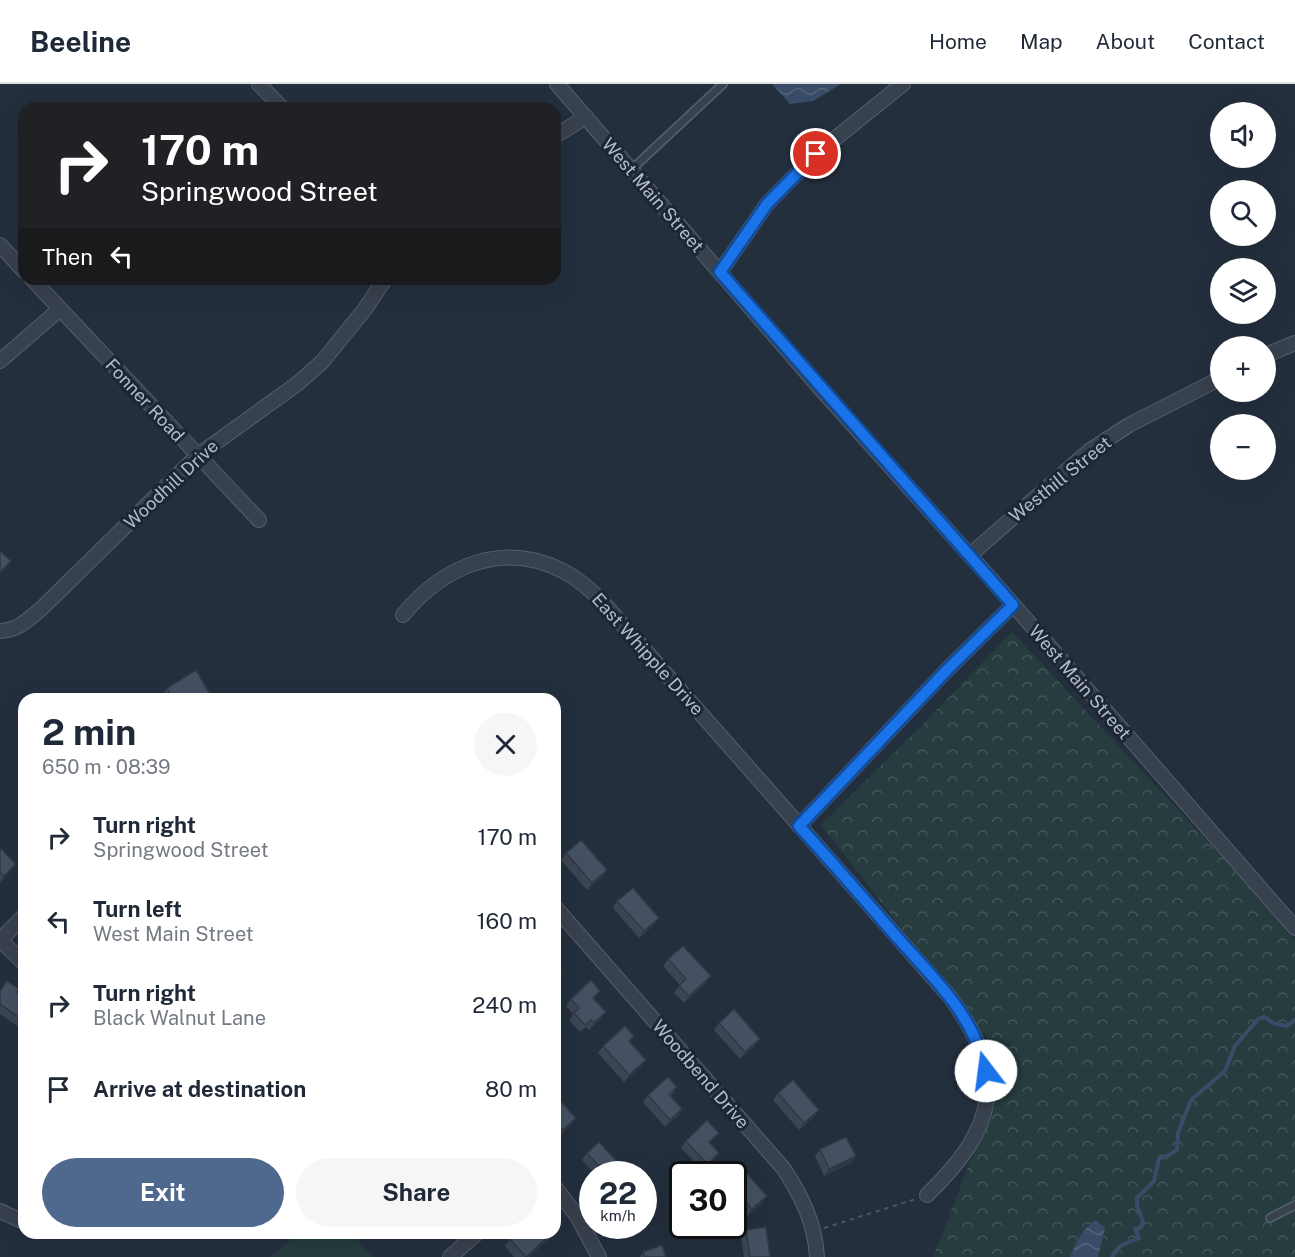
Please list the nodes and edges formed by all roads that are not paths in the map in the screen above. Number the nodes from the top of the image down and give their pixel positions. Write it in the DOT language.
graph roads {
  1 [pos="259,84"];
  2 [pos="557,84"];
  3 [pos="723,84"];
  4 [pos="903,84"];
  5 [pos="270,102"];
  6 [pos="586,117"];
  7 [pos="561,132"];
  8 [pos="632,170"];
  9 [pos="0,245"];
  10 [pos="18,264"];
  11 [pos="720,272"];
  12 [pos="38,285"];
  13 [pos="381,285"];
  14 [pos="60,309"];
  15 [pos="1295,343"];
  16 [pos="1276,351"];
  17 [pos="0,361"];
  18 [pos="1210,384"];
  19 [pos="197,456"];
  20 [pos="259,520"];
  21 [pos="970,555"];
  22 [pos="1013,605"];
  23 [pos="403,615"];
  24 [pos="0,631"];
  25 [pos="799,826"];
  26 [pos="561,914"];
  27 [pos="18,922"];
  28 [pos="1295,928"];
  29 [pos="0,940"];
  30 [pos="18,957"];
  31 [pos="561,1195"];
  32 [pos="927,1195"];
  33 [pos="1295,1205"];
  34 [pos="0,1211"];
  35 [pos="1269,1218"];
  36 [pos="18,1219"];
  37 [pos="470,1239"];
  38 [pos="450,1257"];
  39 [pos="599,1257"];
  40 [pos="817,1257"];
  1 -- 5 [label="street"];
  2 -- 6 [label="street, West Main Street"];
  3 -- 8 [label="lane"];
  4 -- 11 [label="street"];
  6 -- 7 [label="street"];
  6 -- 8 [label="street, West Main Street"];
  8 -- 11 [label="street, West Main Street"];
  9 -- 10 [label="street"];
  11 -- 21 [label="street, West Main Street"];
  12 -- 14 [label="street, Fonner Road"];
  13 -- 19 [label="street, Woodhill Drive"];
  14 -- 17 [label="street"];
  14 -- 19 [label="street, Fonner Road"];
  15 -- 16 [label="street"];
  18 -- 21 [label="street, Westhill Street"];
  19 -- 20 [label="street, Fonner Road"];
  19 -- 24 [label="street, Woodhill Drive"];
  21 -- 22 [label="street, West Main Street"];
  22 -- 25 [label="street"];
  22 -- 28 [label="street, West Main Street"];
  23 -- 25 [label="street, East Whipple Drive"];
  25 -- 32 [label="street, East Whipple Drive"];
  26 -- 40 [label="street, Woodbend Drive"];
  27 -- 29 [label="street"];
  29 -- 30 [label="street"];
  31 -- 39 [label="street"];
  33 -- 35 [label="lane"];
  34 -- 36 [label="street"];
  37 -- 38 [label="street"];
}
